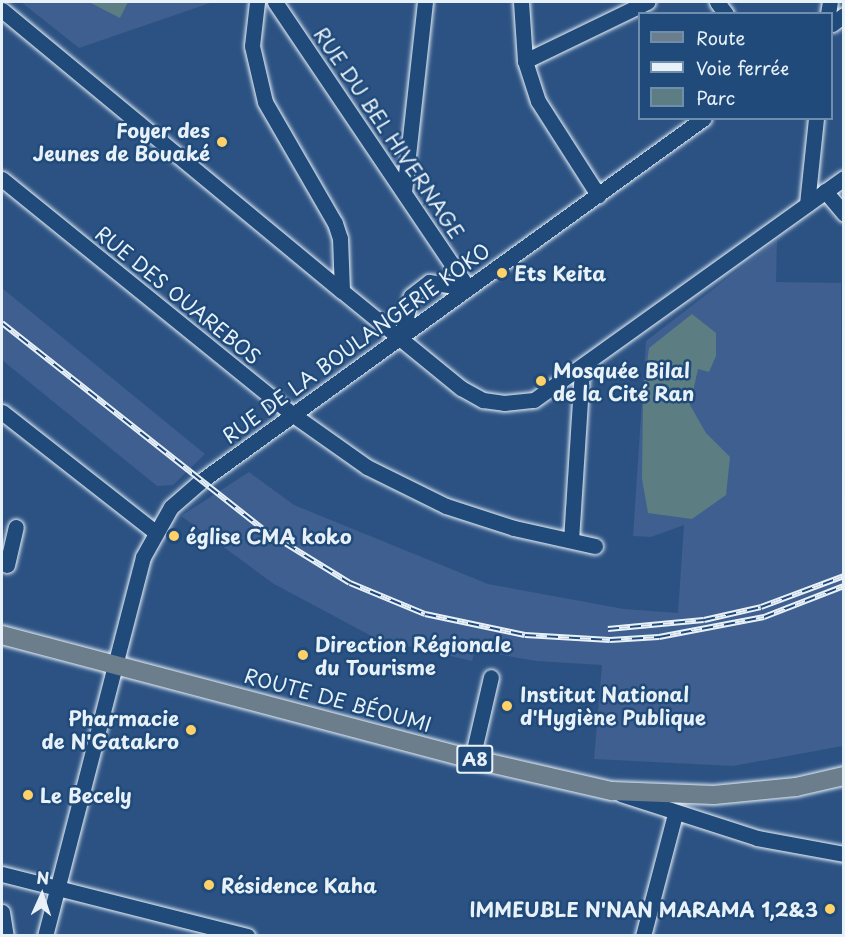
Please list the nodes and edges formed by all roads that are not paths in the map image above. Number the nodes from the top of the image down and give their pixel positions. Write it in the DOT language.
graph roads {
  1 [pos="257,2"];
  2 [pos="275,2"];
  3 [pos="425,2"];
  4 [pos="521,2"];
  5 [pos="647,2"];
  6 [pos="2,10"];
  7 [pos="525,61"];
  8 [pos="701,120"];
  9 [pos="816,120"];
  10 [pos="843,178"];
  11 [pos="2,179"];
  12 [pos="825,191"];
  13 [pos="404,192"];
  14 [pos="598,195"];
  15 [pos="807,204"];
  16 [pos="843,214"];
  17 [pos="468,288"];
  18 [pos="342,291"];
  19 [pos="401,338"];
  20 [pos="582,369"];
  21 [pos="2,412"];
  22 [pos="292,414"];
  23 [pos="16,527"];
  24 [pos="155,532"];
  25 [pos="571,540"];
  26 [pos="595,546"];
  27 [pos="7,565"];
  28 [pos="2,635"];
  29 [pos="114,663"];
  30 [pos="491,677"];
  31 [pos="472,759"];
  32 [pos="843,777"];
  33 [pos="612,790"];
  34 [pos="675,814"];
  35 [pos="843,854"];
  36 [pos="2,874"];
  37 [pos="57,888"];
  38 [pos="2,912"];
  39 [pos="6,936"];
  40 [pos="45,936"];
  41 [pos="247,936"];
  42 [pos="643,936"];
  1 -- 18 [label="street"];
  2 -- 13 [label="street, RUE DU BEL HIVERNAGE"];
  3 -- 13 [label="street"];
  4 -- 7 [label="street"];
  5 -- 7 [label="street"];
  6 -- 18 [label="street"];
  7 -- 14 [label="street"];
  8 -- 14 [label="street, RUE DE LA BOULANGERIE KOKO"];
  9 -- 15 [label="street"];
  10 -- 12 [label="street"];
  11 -- 22 [label="street, RUE DES OUAREBOS"];
  12 -- 15 [label="street"];
  12 -- 16 [label="street"];
  13 -- 17 [label="street, RUE DU BEL HIVERNAGE"];
  14 -- 17 [label="street, RUE DE LA BOULANGERIE KOKO"];
  15 -- 20 [label="street"];
  17 -- 19 [label="street, RUE DE LA BOULANGERIE KOKO"];
  17 -- 19 [label="street"];
  18 -- 19 [label="street"];
  19 -- 20 [label="street"];
  19 -- 22 [label="street, RUE DE LA BOULANGERIE KOKO"];
  20 -- 25 [label="street"];
  21 -- 24 [label="street"];
  22 -- 24 [label="street, RUE DE LA BOULANGERIE KOKO"];
  22 -- 25 [label="street, RUE DES OUAREBOS"];
  23 -- 27 [label="street"];
  24 -- 29 [label="street, RUE DE LA BOULANGERIE KOKO"];
  25 -- 26 [label="street, RUE DES OUAREBOS"];
  28 -- 29 [label="main road, ROUTE DE BÉOUMI / A8"];
  29 -- 31 [label="main road, ROUTE DE BÉOUMI / A8"];
  29 -- 37 [label="street, RUE DE LA BOULANGERIE KOKO"];
  30 -- 31 [label="street"];
  31 -- 33 [label="main road, ROUTE DE BÉOUMI / A8"];
  32 -- 33 [label="main road, ROUTE DE BÉOUMI / A8"];
  33 -- 34 [label="street"];
  34 -- 35 [label="street"];
  34 -- 42 [label="street"];
  36 -- 37 [label="street"];
  37 -- 40 [label="street, RUE DE LA BOULANGERIE KOKO"];
  37 -- 41 [label="street"];
  38 -- 39 [label="street"];
}
